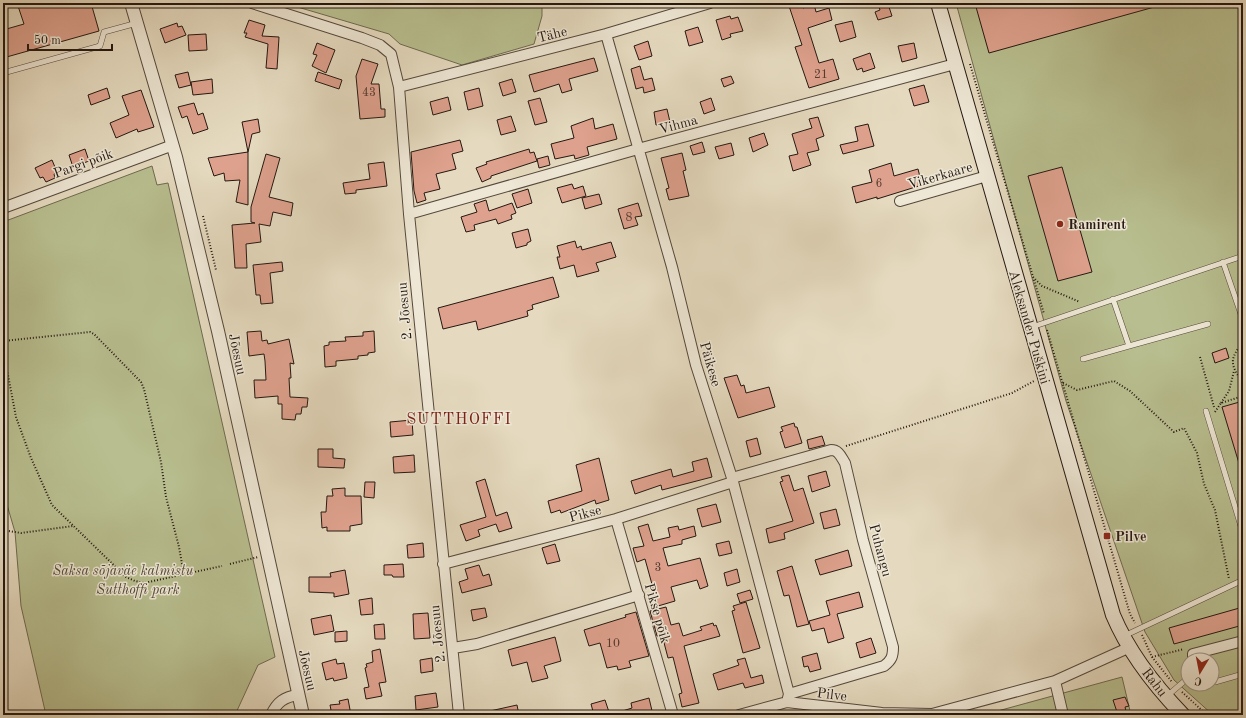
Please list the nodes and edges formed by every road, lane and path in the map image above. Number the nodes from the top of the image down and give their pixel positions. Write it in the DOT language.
graph roads {
  1 [pos="131,3"];
  2 [pos="252,3"];
  3 [pos="710,3"];
  4 [pos="938,3"];
  5 [pos="136,23"];
  6 [pos="606,34"];
  7 [pos="962,62"];
  8 [pos="3,72"];
  9 [pos="399,87"];
  10 [pos="173,145"];
  11 [pos="638,149"];
  12 [pos="988,176"];
  13 [pos="900,202"];
  14 [pos="3,208"];
  15 [pos="409,214"];
  16 [pos="1243,256"];
  17 [pos="1223,262"];
  18 [pos="1033,276"];
  19 [pos="1113,299"];
  20 [pos="1092,306"];
  21 [pos="1241,308"];
  22 [pos="1243,320"];
  23 [pos="1046,322"];
  24 [pos="1208,324"];
  25 [pos="1030,327"];
  26 [pos="3,341"];
  27 [pos="1243,342"];
  28 [pos="1129,346"];
  29 [pos="3,349"];
  30 [pos="1200,357"];
  31 [pos="1083,359"];
  32 [pos="1234,370"];
  33 [pos="1044,375"];
  34 [pos="1062,382"];
  35 [pos="1243,383"];
  36 [pos="1243,396"];
  37 [pos="1222,403"];
  38 [pos="1214,408"];
  39 [pos="1206,411"];
  40 [pos="1215,412"];
  41 [pos="839,453"];
  42 [pos="732,480"];
  43 [pos="616,519"];
  44 [pos="74,526"];
  45 [pos="3,530"];
  46 [pos="1243,533"];
  47 [pos="267,555"];
  48 [pos="230,564"];
  49 [pos="443,564"];
  50 [pos="222,566"];
  51 [pos="184,575"];
  52 [pos="1243,580"];
  53 [pos="1231,586"];
  54 [pos="639,595"];
  55 [pos="1139,629"];
  56 [pos="1243,641"];
  57 [pos="1125,642"];
  58 [pos="453,648"];
  59 [pos="1201,652"];
  60 [pos="1243,674"];
  61 [pos="1055,681"];
  62 [pos="1220,681"];
  63 [pos="1180,685"];
  64 [pos="1177,687"];
  65 [pos="298,694"];
  66 [pos="1166,697"];
  67 [pos="788,698"];
  68 [pos="932,714"];
  69 [pos="271,715"];
  70 [pos="303,715"];
  71 [pos="459,715"];
  72 [pos="673,715"];
  73 [pos="739,715"];
  74 [pos="1063,715"];
  75 [pos="1183,715"];
  76 [pos="1207,715"];
  1 -- 5 [label="street, Jõesuu"];
  2 -- 9 [label="street, 2. Jõesuu"];
  3 -- 6 [label="street, Tähe"];
  4 -- 7 [label="main road, Aleksander Puškini"];
  5 -- 8 [label="lane"];
  5 -- 10 [label="street, Jõesuu"];
  6 -- 9 [label="street, Tähe"];
  6 -- 11 [label="street, Päikese"];
  7 -- 11 [label="street, Vihma"];
  7 -- 12 [label="main road, Aleksander Puškini"];
  7 -- 18 [label="path"];
  9 -- 15 [label="street, 2. Jõesuu"];
  10 -- 14 [label="street, Pargi põik"];
  10 -- 47 [label="street, Jõesuu"];
  11 -- 15 [label="street, Vihma"];
  11 -- 42 [label="street, Päikese"];
  12 -- 13 [label="street, Vikerkaare"];
  12 -- 25 [label="main road, Aleksander Puškini"];
  15 -- 49 [label="street, 2. Jõesuu"];
  16 -- 17 [label="lane"];
  17 -- 19 [label="lane"];
  17 -- 21 [label="lane"];
  18 -- 20 [label="path"];
  18 -- 23 [label="path"];
  19 -- 20 [label="lane"];
  19 -- 28 [label="lane"];
  20 -- 23 [label="lane"];
  21 -- 22 [label="lane"];
  23 -- 25 [label="lane"];
  23 -- 34 [label="path"];
  24 -- 28 [label="lane"];
  25 -- 33 [label="main road, Aleksander Puškini"];
  26 -- 51 [label="path"];
  27 -- 32 [label="path"];
  28 -- 31 [label="lane"];
  29 -- 44 [label="path"];
  30 -- 38 [label="path"];
  32 -- 35 [label="path"];
  32 -- 37 [label="path"];
  33 -- 34 [label="path"];
  33 -- 41 [label="path"];
  33 -- 57 [label="main road, Aleksander Puškini"];
  34 -- 53 [label="path"];
  34 -- 55 [label="path"];
  36 -- 37 [label="path"];
  37 -- 40 [label="path"];
  39 -- 46 [label="lane"];
  41 -- 42 [label="street, Pikse"];
  41 -- 67 [label="street, Puhangu"];
  42 -- 43 [label="street, Pikse"];
  42 -- 67 [label="street, Päikese"];
  43 -- 49 [label="street, Pikse"];
  43 -- 54 [label="street, Pikse põik"];
  44 -- 45 [label="path"];
  44 -- 51 [label="path"];
  47 -- 48 [label="path"];
  47 -- 65 [label="street, Jõesuu"];
  49 -- 58 [label="street, 2. Jõesuu"];
  50 -- 51 [label="path"];
  52 -- 53 [label="lane"];
  53 -- 55 [label="lane"];
  54 -- 58 [label="street"];
  54 -- 72 [label="street, Pikse põik"];
  55 -- 57 [label="lane"];
  55 -- 64 [label="path"];
  56 -- 59 [label="street"];
  57 -- 61 [label="street, Pilve"];
  57 -- 66 [label="main road, Rahu"];
  58 -- 71 [label="street, 2. Jõesuu"];
  60 -- 62 [label="lane"];
  61 -- 68 [label="street, Pilve"];
  61 -- 74 [label="street"];
  63 -- 64 [label="lane"];
  64 -- 66 [label="lane"];
  64 -- 76 [label="path"];
  65 -- 69 [label="street"];
  65 -- 70 [label="street, Jõesuu"];
  66 -- 75 [label="main road, Rahu"];
  67 -- 68 [label="street, Pilve"];
  67 -- 73 [label="street, Pilve"];
}
